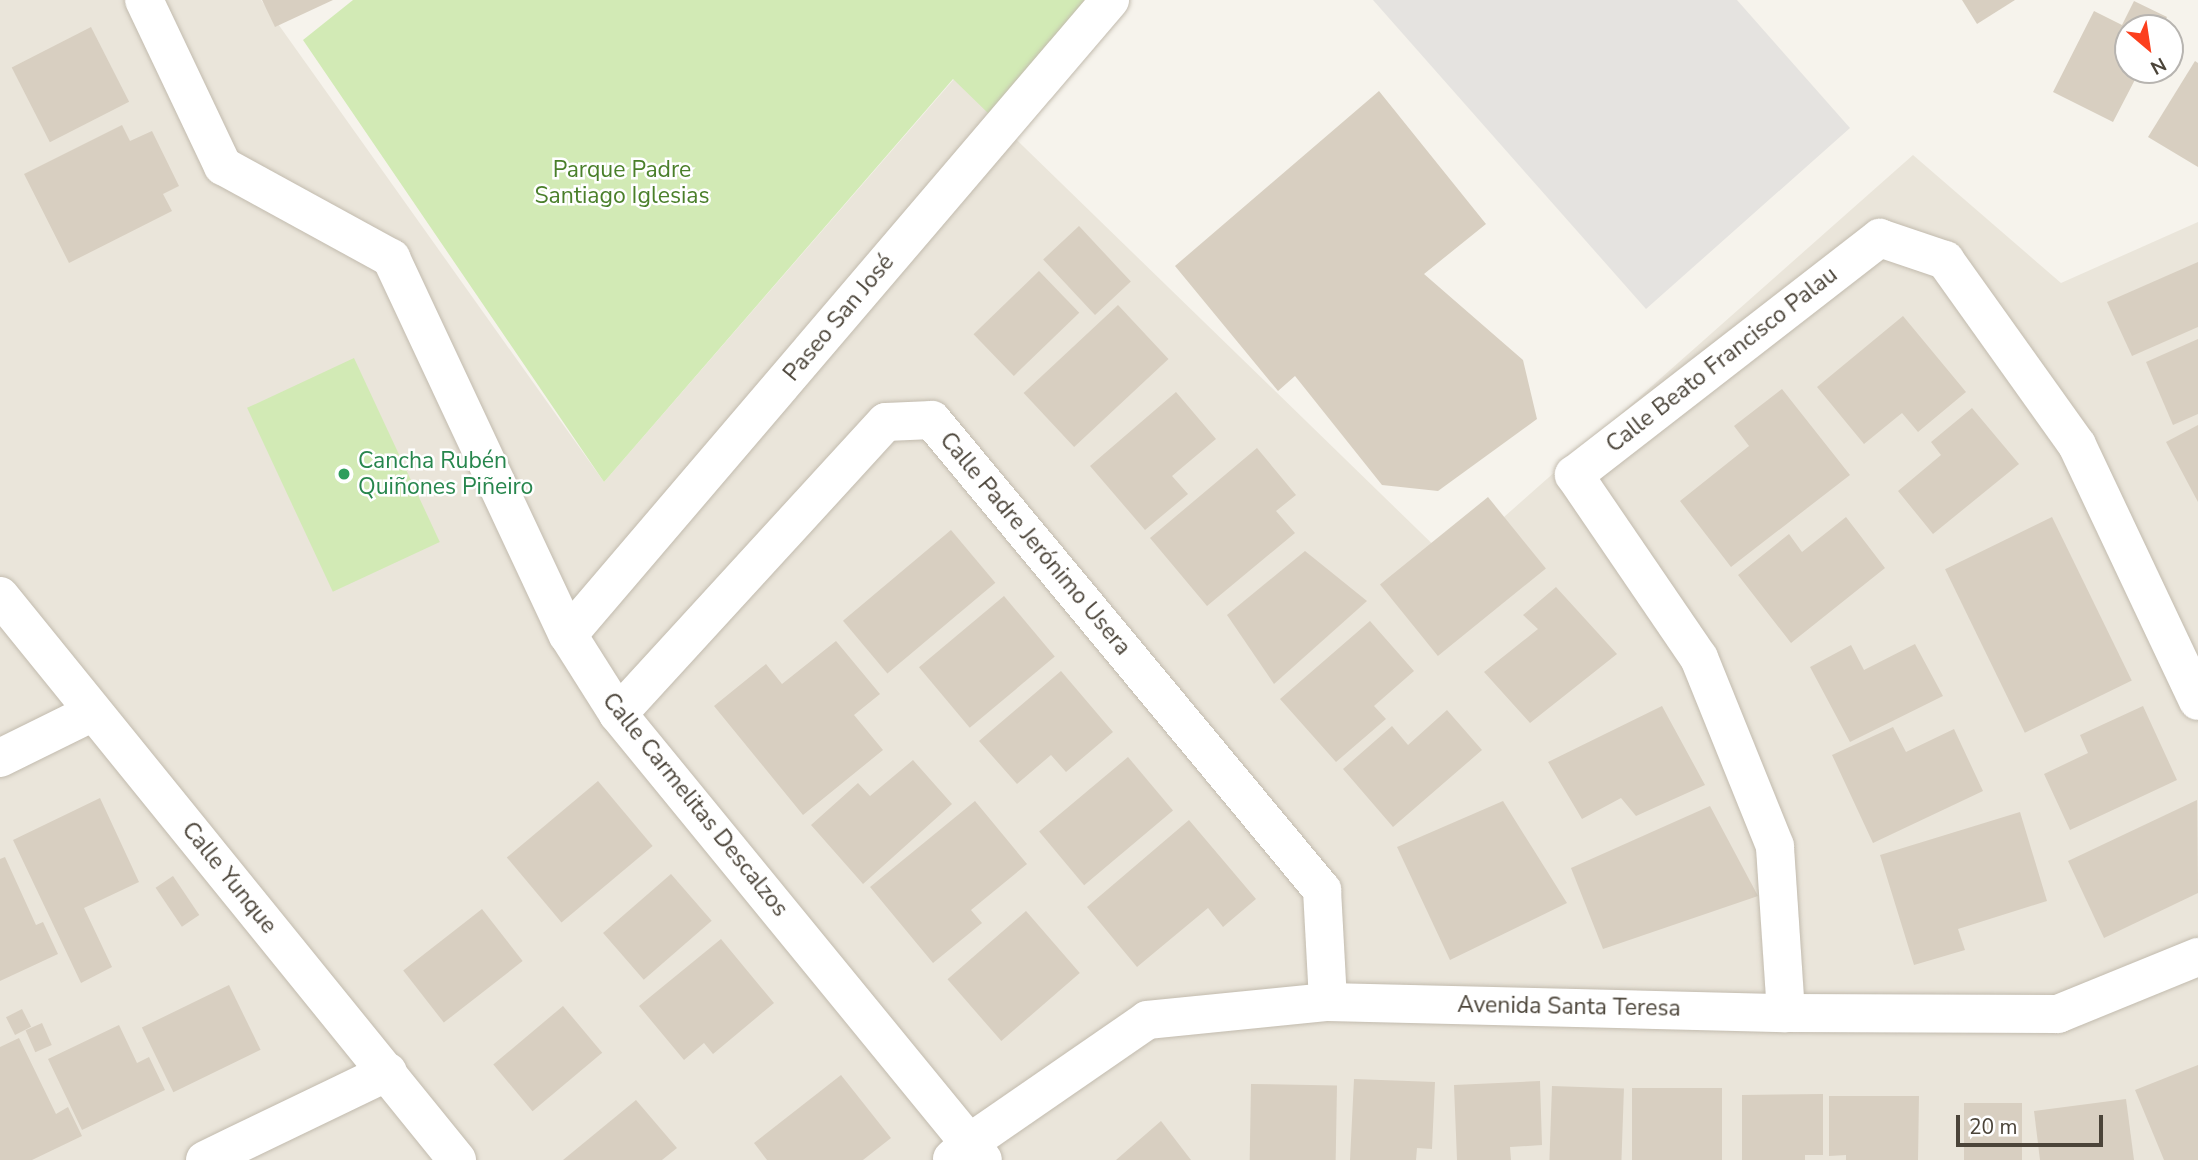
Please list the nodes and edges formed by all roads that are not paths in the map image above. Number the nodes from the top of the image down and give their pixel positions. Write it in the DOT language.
graph roads {
  1 [pos="144,0"];
  2 [pos="1110,0"];
  3 [pos="0,596"];
  4 [pos="568,635"];
  5 [pos="2198,701"];
  6 [pos="93,712"];
  7 [pos="618,715"];
  8 [pos="0,758"];
  9 [pos="2198,957"];
  10 [pos="1328,1002"];
  11 [pos="1786,1013"];
  12 [pos="388,1072"];
  13 [pos="968,1154"];
  14 [pos="205,1160"];
  15 [pos="457,1160"];
  1 -- 4 [label="street, Calle Carmelitas Descalzos"];
  2 -- 4 [label="street, Paseo San José"];
  3 -- 6 [label="street, Calle Yunque"];
  4 -- 7 [label="street, Calle Carmelitas Descalzos"];
  5 -- 11 [label="street, Calle Beato Francisco Palau"];
  6 -- 8 [label="street"];
  6 -- 12 [label="street, Calle Yunque"];
  7 -- 10 [label="street, Calle Padre Jerónimo Usera"];
  7 -- 13 [label="street, Calle Carmelitas Descalzos"];
  9 -- 11 [label="street, Avenida Santa Teresa"];
  10 -- 11 [label="street, Avenida Santa Teresa"];
  10 -- 13 [label="street, Avenida Santa Teresa"];
  12 -- 14 [label="street"];
  12 -- 15 [label="street, Calle Yunque"];
}
